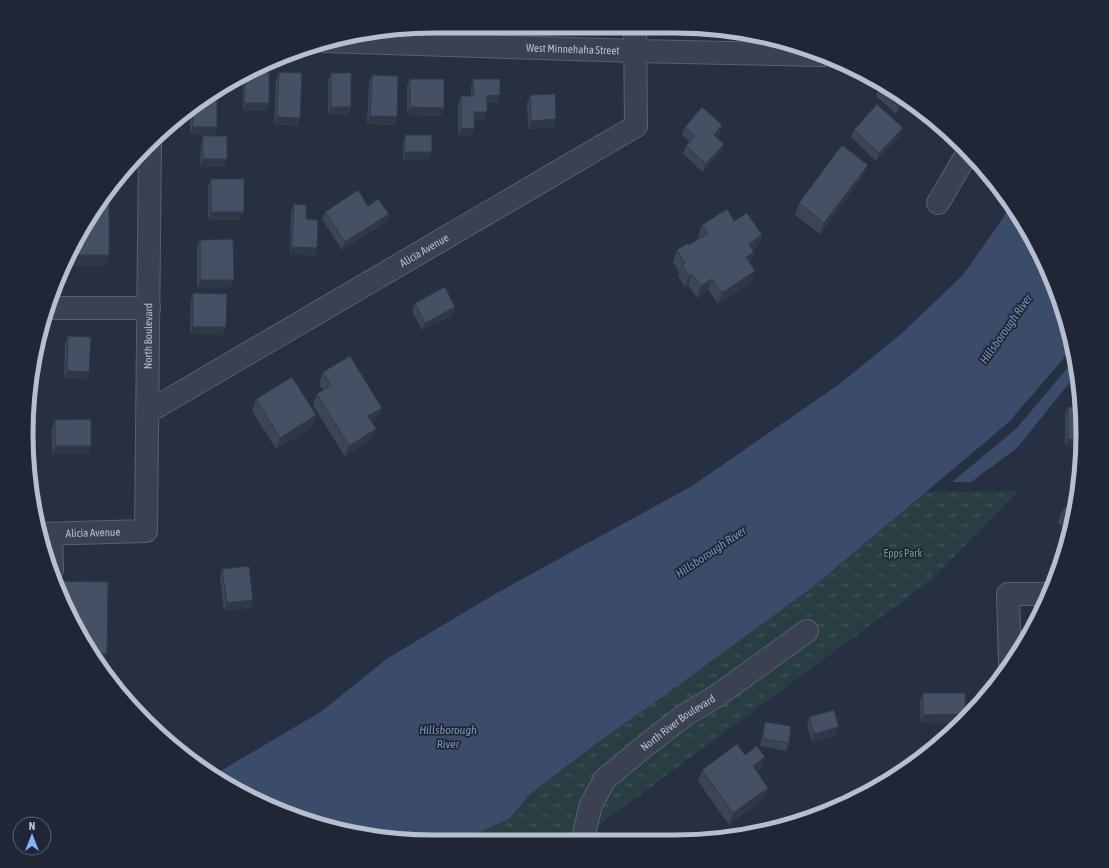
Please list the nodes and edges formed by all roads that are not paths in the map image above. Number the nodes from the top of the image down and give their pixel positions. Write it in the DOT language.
graph roads {
  1 [pos="636,33"];
  2 [pos="352,42"];
  3 [pos="636,52"];
  4 [pos="806,55"];
  5 [pos="150,150"];
  6 [pos="965,157"];
  7 [pos="938,203"];
  8 [pos="53,308"];
  9 [pos="149,308"];
  10 [pos="148,412"];
  11 [pos="146,531"];
  12 [pos="46,534"];
  13 [pos="1042,594"];
  14 [pos="808,631"];
  15 [pos="1010,654"];
  16 [pos="584,835"];
  1 -- 3 [label="street"];
  2 -- 3 [label="street, West Minnehaha Street"];
  3 -- 4 [label="street, West Minnehaha Street"];
  3 -- 10 [label="street, Alicia Avenue"];
  5 -- 9 [label="street, North Boulevard"];
  6 -- 7 [label="street"];
  8 -- 9 [label="street"];
  9 -- 10 [label="street, North Boulevard"];
  10 -- 11 [label="street, North Boulevard"];
  11 -- 12 [label="street, Alicia Avenue"];
  13 -- 15 [label="street"];
  14 -- 16 [label="street, North River Boulevard"];
}
